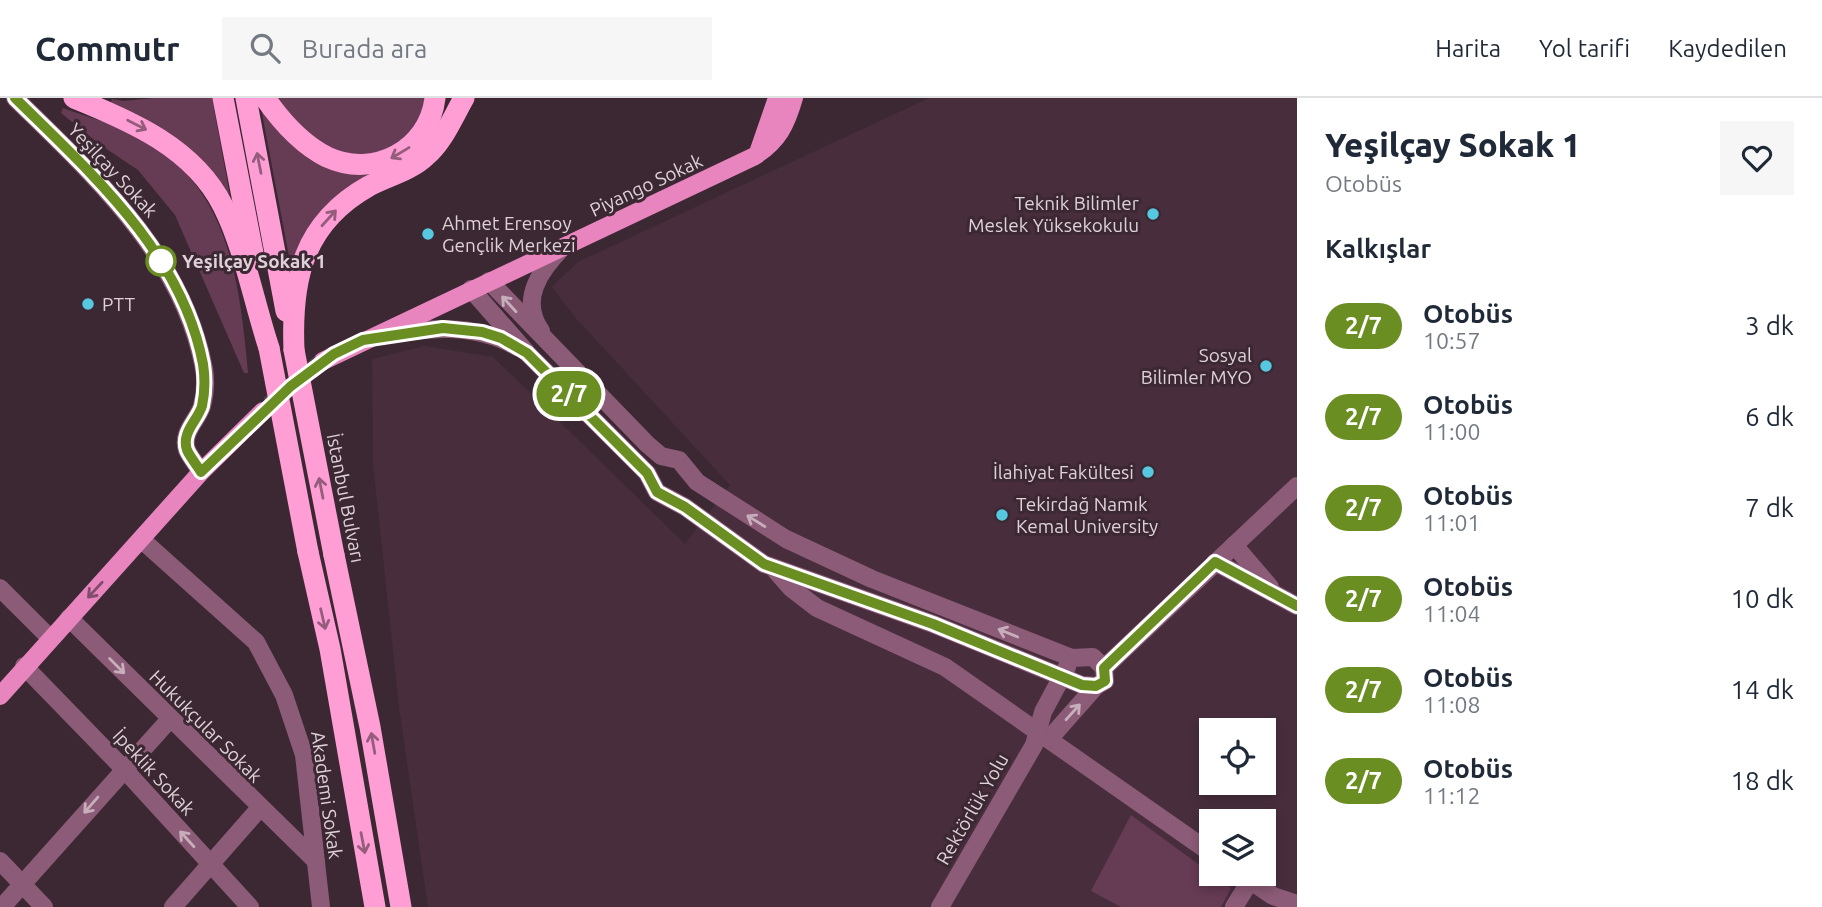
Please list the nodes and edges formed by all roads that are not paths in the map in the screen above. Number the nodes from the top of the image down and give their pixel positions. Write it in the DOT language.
graph roads {
  1 [pos="15,98"];
  2 [pos="74,98"];
  3 [pos="223,98"];
  4 [pos="246,98"];
  5 [pos="265,98"];
  6 [pos="435,98"];
  7 [pos="464,98"];
  8 [pos="777,98"];
  9 [pos="794,98"];
  10 [pos="755,156"];
  11 [pos="564,247"];
  12 [pos="489,281"];
  13 [pos="471,289"];
  14 [pos="363,340"];
  15 [pos="551,346"];
  16 [pos="269,348"];
  17 [pos="294,350"];
  18 [pos="527,353"];
  19 [pos="323,361"];
  20 [pos="263,411"];
  21 [pos="661,456"];
  22 [pos="201,472"];
  23 [pos="647,473"];
  24 [pos="690,475"];
  25 [pos="1297,486"];
  26 [pos="668,497"];
  27 [pos="786,539"];
  28 [pos="142,540"];
  29 [pos="1234,545"];
  30 [pos="1215,562"];
  31 [pos="773,568"];
  32 [pos="0,588"];
  33 [pos="1273,591"];
  34 [pos="1297,606"];
  35 [pos="69,618"];
  36 [pos="50,638"];
  37 [pos="1072,658"];
  38 [pos="24,666"];
  39 [pos="1104,668"];
  40 [pos="1062,675"];
  41 [pos="1096,686"];
  42 [pos="0,696"];
  43 [pos="170,719"];
  44 [pos="1044,735"];
  45 [pos="123,768"];
  46 [pos="260,808"];
  47 [pos="1199,845"];
  48 [pos="0,861"];
  49 [pos="316,861"];
  50 [pos="210,865"];
  51 [pos="21,884"];
  52 [pos="1242,886"];
  53 [pos="1256,886"];
  54 [pos="1276,902"];
  55 [pos="1297,904"];
  56 [pos="2,907"];
  57 [pos="44,907"];
  58 [pos="173,907"];
  59 [pos="250,907"];
  60 [pos="321,907"];
  61 [pos="375,907"];
  62 [pos="401,907"];
  63 [pos="940,907"];
  64 [pos="1234,907"];
  1 -- 22 [label="street, Yeşilçay Sokak"];
  2 -- 16 [label="highway, one-way"];
  3 -- 16 [label="highway"];
  17 -- 4 [label="highway, İstanbul Bulvarı, one-way"];
  6 -- 5 [label="highway, one-way"];
  17 -- 7 [label="highway, one-way"];
  8 -- 10 [label="main road"];
  9 -- 10 [label="main road, Piyango Sokak"];
  10 -- 11 [label="main road, Piyango Sokak"];
  11 -- 12 [label="main road, Piyango Sokak"];
  11 -- 15 [label="street"];
  12 -- 13 [label="main road, Piyango Sokak"];
  15 -- 12 [label="street, one-way"];
  13 -- 14 [label="main road, Piyango Sokak"];
  13 -- 18 [label="street"];
  14 -- 18 [label="street"];
  14 -- 19 [label="main road, Piyango Sokak"];
  15 -- 21 [label="street"];
  16 -- 61 [label="highway, one-way, bridge"];
  62 -- 17 [label="highway, İstanbul Bulvarı, one-way, bridge"];
  18 -- 23 [label="street"];
  20 -- 22 [label="main road"];
  21 -- 23 [label="street"];
  21 -- 24 [label="street"];
  22 -- 28 [label="main road"];
  23 -- 26 [label="street"];
  24 -- 26 [label="street"];
  27 -- 24 [label="street, one-way"];
  25 -- 29 [label="street"];
  26 -- 31 [label="street"];
  27 -- 31 [label="street"];
  37 -- 27 [label="street, one-way"];
  28 -- 35 [label="main road, one-way"];
  28 -- 49 [label="street, Akademi Sokak"];
  29 -- 30 [label="street"];
  29 -- 33 [label="street"];
  30 -- 33 [label="street"];
  30 -- 39 [label="street"];
  31 -- 40 [label="street"];
  31 -- 44 [label="street"];
  32 -- 36 [label="street"];
  33 -- 34 [label="street"];
  35 -- 36 [label="main road"];
  35 -- 43 [label="street, Hukukçular Sokak, one-way"];
  36 -- 38 [label="main road"];
  37 -- 39 [label="street"];
  37 -- 40 [label="street"];
  38 -- 42 [label="main road"];
  38 -- 45 [label="street, İpeklik Sokak"];
  39 -- 41 [label="street"];
  40 -- 41 [label="street"];
  40 -- 44 [label="street"];
  44 -- 41 [label="street, one-way"];
  43 -- 45 [label="street"];
  43 -- 46 [label="street, Hukukçular Sokak"];
  44 -- 47 [label="street"];
  44 -- 63 [label="street, Rektörlük Yolu"];
  50 -- 45 [label="street, İpeklik Sokak, one-way"];
  45 -- 51 [label="street, one-way"];
  46 -- 49 [label="street, Hukukçular Sokak"];
  46 -- 50 [label="street"];
  48 -- 51 [label="street"];
  49 -- 60 [label="street, Akademi Sokak"];
  50 -- 58 [label="street"];
  50 -- 59 [label="street, İpeklik Sokak"];
  51 -- 56 [label="street"];
  51 -- 57 [label="street"];
  52 -- 64 [label="street"];
  53 -- 54 [label="street"];
  54 -- 55 [label="street"];
}
